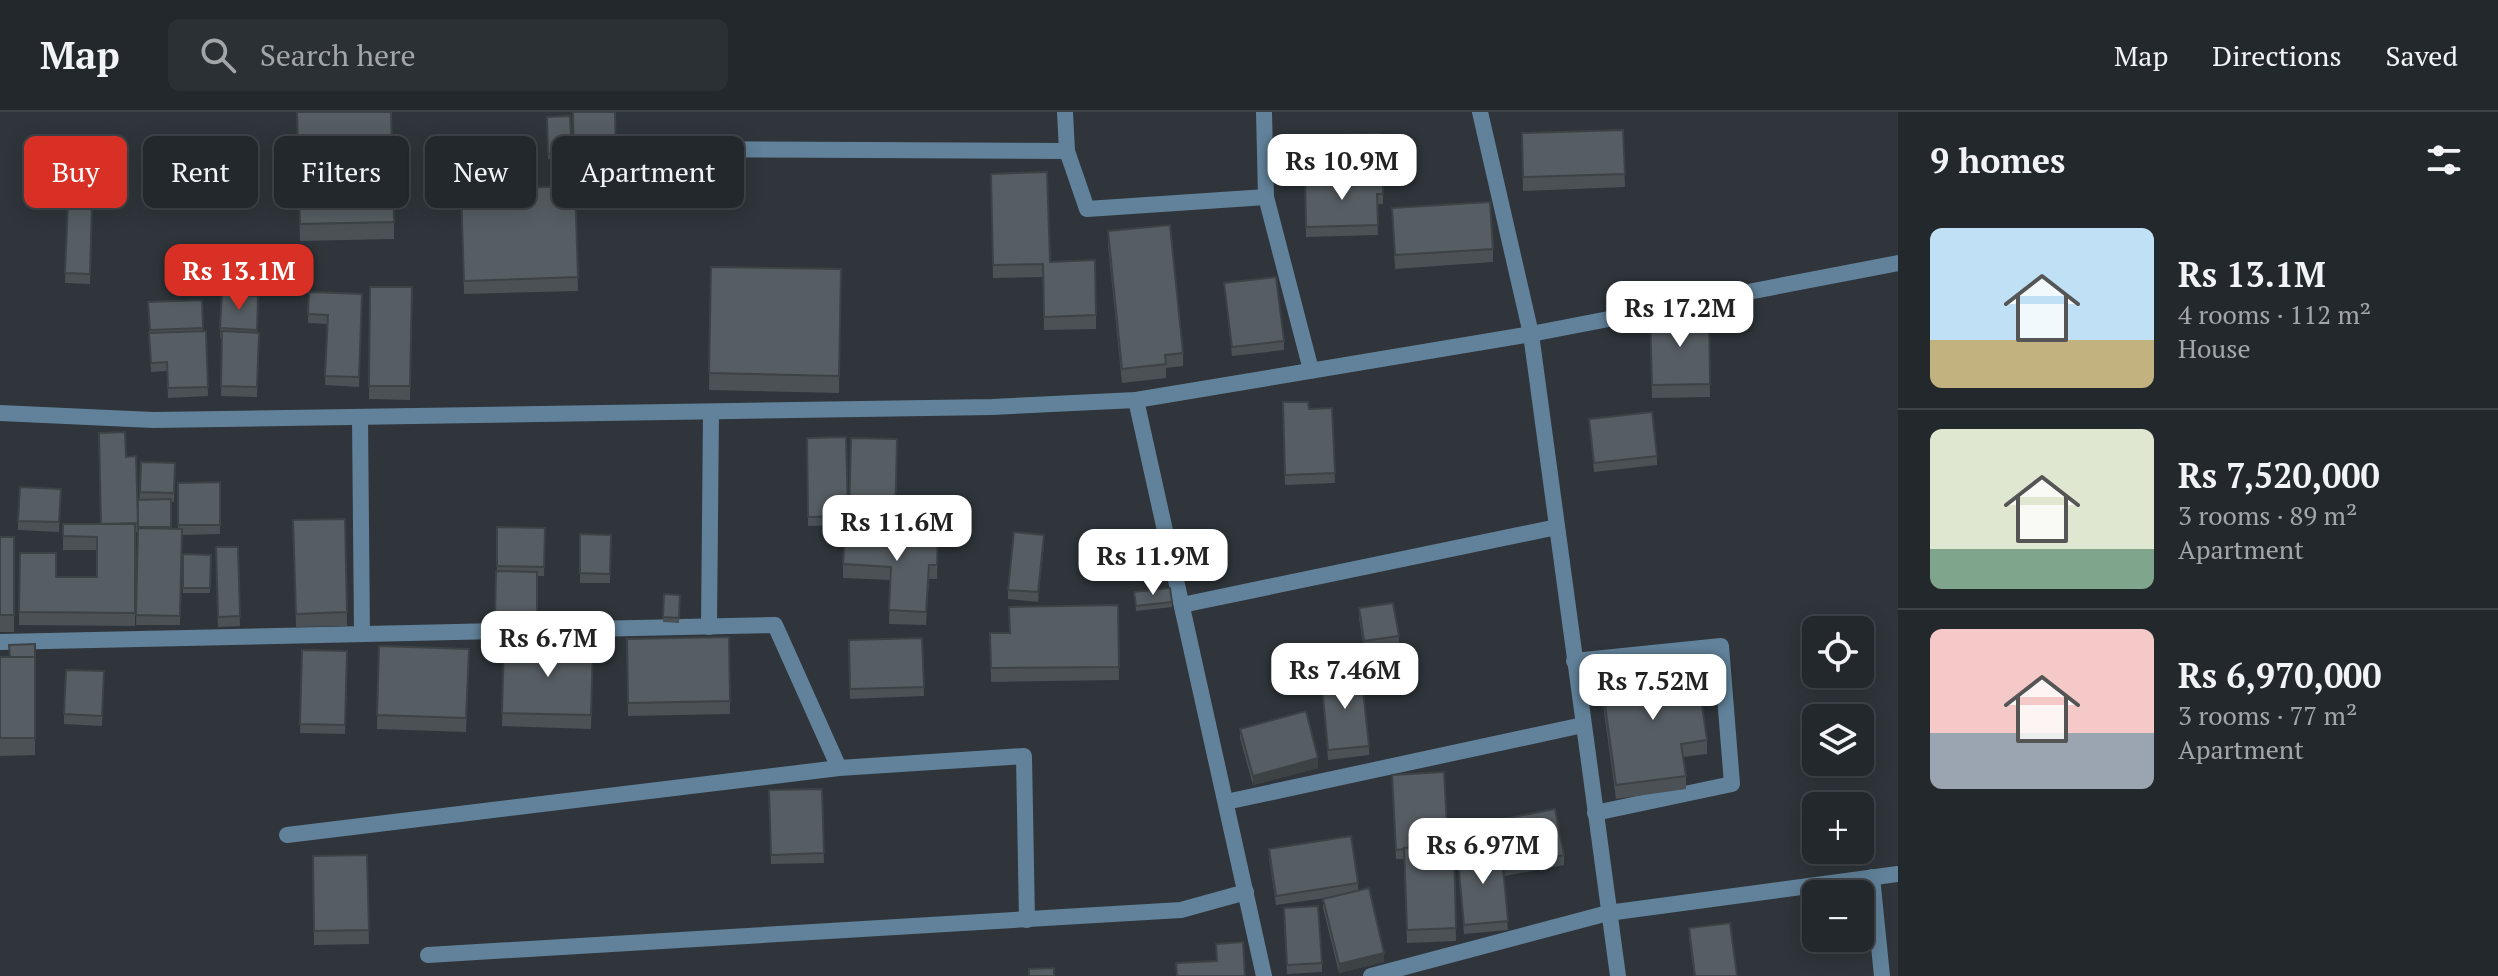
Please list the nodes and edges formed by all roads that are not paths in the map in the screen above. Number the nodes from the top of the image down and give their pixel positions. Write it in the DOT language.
graph roads {
  1 [pos="1065,112"];
  2 [pos="1264,112"];
  3 [pos="1480,112"];
  4 [pos="744,150"];
  5 [pos="1067,151"];
  6 [pos="1266,197"];
  7 [pos="1898,263"];
  8 [pos="1531,334"];
  9 [pos="1311,370"];
  10 [pos="1136,400"];
  11 [pos="711,412"];
  12 [pos="0,413"];
  13 [pos="360,417"];
  14 [pos="1557,527"];
  15 [pos="1182,605"];
  16 [pos="709,627"];
  17 [pos="362,634"];
  18 [pos="0,642"];
  19 [pos="1574,661"];
  20 [pos="1583,725"];
  21 [pos="839,768"];
  22 [pos="1226,802"];
  23 [pos="1595,813"];
  24 [pos="287,835"];
  25 [pos="1898,874"];
  26 [pos="1872,877"];
  27 [pos="1246,892"];
  28 [pos="1608,913"];
  29 [pos="1027,920"];
  30 [pos="428,955"];
  31 [pos="1264,976"];
  32 [pos="1371,976"];
  33 [pos="1618,976"];
  34 [pos="1882,976"];
  1 -- 5 [label="street"];
  2 -- 6 [label="street"];
  3 -- 8 [label="street"];
  4 -- 5 [label="street"];
  5 -- 6 [label="street"];
  6 -- 9 [label="street"];
  7 -- 8 [label="street"];
  8 -- 9 [label="street"];
  8 -- 14 [label="street"];
  9 -- 10 [label="street"];
  10 -- 11 [label="street"];
  10 -- 15 [label="street"];
  11 -- 13 [label="street"];
  11 -- 16 [label="street"];
  12 -- 13 [label="street"];
  13 -- 17 [label="street"];
  14 -- 15 [label="street"];
  14 -- 19 [label="street"];
  15 -- 22 [label="street"];
  16 -- 17 [label="street"];
  16 -- 21 [label="street"];
  17 -- 18 [label="street"];
  19 -- 20 [label="street"];
  19 -- 23 [label="street"];
  20 -- 22 [label="street"];
  20 -- 23 [label="street"];
  21 -- 24 [label="street"];
  21 -- 29 [label="street"];
  22 -- 27 [label="street"];
  23 -- 28 [label="street"];
  25 -- 26 [label="street"];
  26 -- 28 [label="street"];
  26 -- 34 [label="street"];
  27 -- 29 [label="street"];
  27 -- 31 [label="street"];
  28 -- 32 [label="street"];
  28 -- 33 [label="street"];
  29 -- 30 [label="street"];
}
